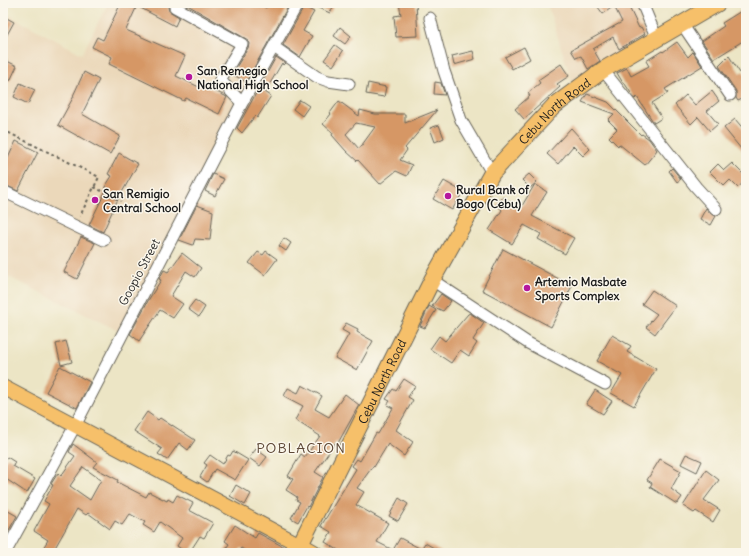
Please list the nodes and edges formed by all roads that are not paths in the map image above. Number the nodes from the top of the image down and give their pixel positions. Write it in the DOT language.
graph roads {
  1 [pos="177,3"];
  2 [pos="298,3"];
  3 [pos="642,3"];
  4 [pos="718,3"];
  5 [pos="430,18"];
  6 [pos="682,24"];
  7 [pos="657,39"];
  8 [pos="274,47"];
  9 [pos="604,70"];
  10 [pos="349,84"];
  11 [pos="730,95"];
  12 [pos="242,103"];
  13 [pos="492,173"];
  14 [pos="3,190"];
  15 [pos="716,209"];
  16 [pos="104,240"];
  17 [pos="432,280"];
  18 [pos="605,384"];
  19 [pos="3,386"];
  20 [pos="76,424"];
  21 [pos="298,549"];
  22 [pos="5,553"];
  23 [pos="314,553"];
  1 -- 12 [label="street"];
  2 -- 8 [label="street, Goopio Street"];
  3 -- 7 [label="street"];
  4 -- 6 [label="highway, Cebu North Road"];
  5 -- 13 [label="street"];
  6 -- 7 [label="highway, Cebu North Road"];
  6 -- 11 [label="street"];
  7 -- 9 [label="highway, Cebu North Road"];
  8 -- 10 [label="street"];
  8 -- 12 [label="street, Goopio Street"];
  9 -- 13 [label="highway, Cebu North Road"];
  9 -- 15 [label="street"];
  12 -- 20 [label="street, Goopio Street"];
  13 -- 17 [label="highway, Cebu North Road"];
  14 -- 16 [label="street"];
  17 -- 18 [label="street"];
  17 -- 21 [label="highway, Cebu North Road"];
  19 -- 20 [label="main road"];
  20 -- 21 [label="main road"];
  20 -- 22 [label="street, Goopio Street"];
  21 -- 23 [label="highway"];
}
